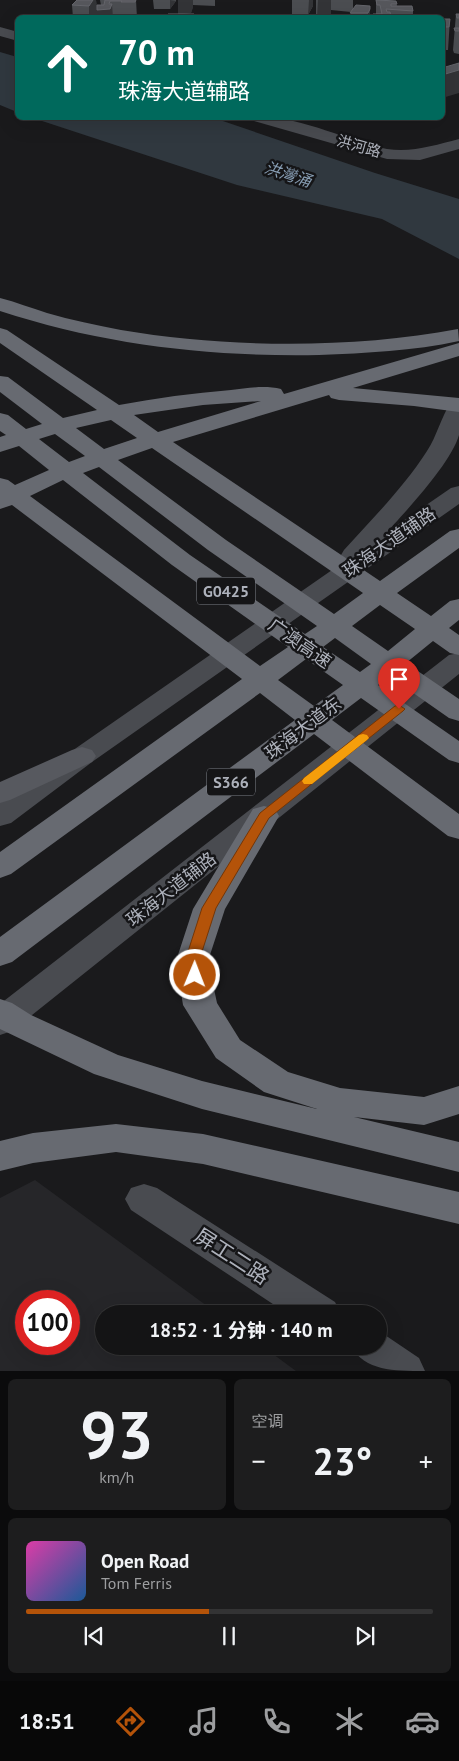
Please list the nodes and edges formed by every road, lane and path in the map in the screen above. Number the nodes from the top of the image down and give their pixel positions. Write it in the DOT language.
graph roads {
  1 [pos="0,31"];
  2 [pos="15,36"];
  3 [pos="267,120"];
  4 [pos="459,144"];
  5 [pos="0,304"];
  6 [pos="0,334"];
  7 [pos="459,334"];
  8 [pos="459,349"];
  9 [pos="0,382"];
  10 [pos="459,406"];
  11 [pos="0,420"];
  12 [pos="0,445"];
  13 [pos="0,485"];
  14 [pos="459,493"];
  15 [pos="0,502"];
  16 [pos="459,536"];
  17 [pos="322,590"];
  18 [pos="459,607"];
  19 [pos="459,647"];
  20 [pos="459,662"];
  21 [pos="459,712"];
  22 [pos="459,754"];
  23 [pos="82,756"];
  24 [pos="0,793"];
  25 [pos="0,816"];
  26 [pos="264,816"];
  27 [pos="459,829"];
  28 [pos="0,867"];
  29 [pos="0,954"];
  30 [pos="0,1012"];
  31 [pos="0,1022"];
  32 [pos="459,1100"];
  33 [pos="0,1156"];
  34 [pos="459,1157"];
  35 [pos="144,1198"];
  36 [pos="459,1208"];
  37 [pos="307,1305"];
  38 [pos="383,1355"];
  39 [pos="405,1371"];
  1 -- 2 [label="main road"];
  3 -- 4 [label="main road, 洪河路"];
  5 -- 7 [label="highway"];
  6 -- 19 [label="highway"];
  8 -- 15 [label="highway"];
  9 -- 21 [label="highway, 广澳高速 / G0425"];
  10 -- 12 [label="highway"];
  10 -- 17 [label="main road"];
  11 -- 22 [label="highway, 广澳高速 / G0425"];
  13 -- 27 [label="highway"];
  14 -- 17 [label="main road, 珠海大道辅路"];
  16 -- 28 [label="highway"];
  17 -- 23 [label="main road, 珠海大道辅路"];
  18 -- 29 [label="highway, 珠海大道东 / S366"];
  20 -- 26 [label="main road, 珠海大道辅路"];
  23 -- 24 [label="main road"];
  23 -- 25 [label="main road, 珠海大道辅路"];
  26 -- 31 [label="main road, 珠海大道辅路"];
  26 -- 32 [label="highway"];
  30 -- 34 [label="highway"];
  33 -- 36 [label="highway"];
  35 -- 37 [label="main road, 屏工二路"];
  38 -- 39 [label="main road"];
}
